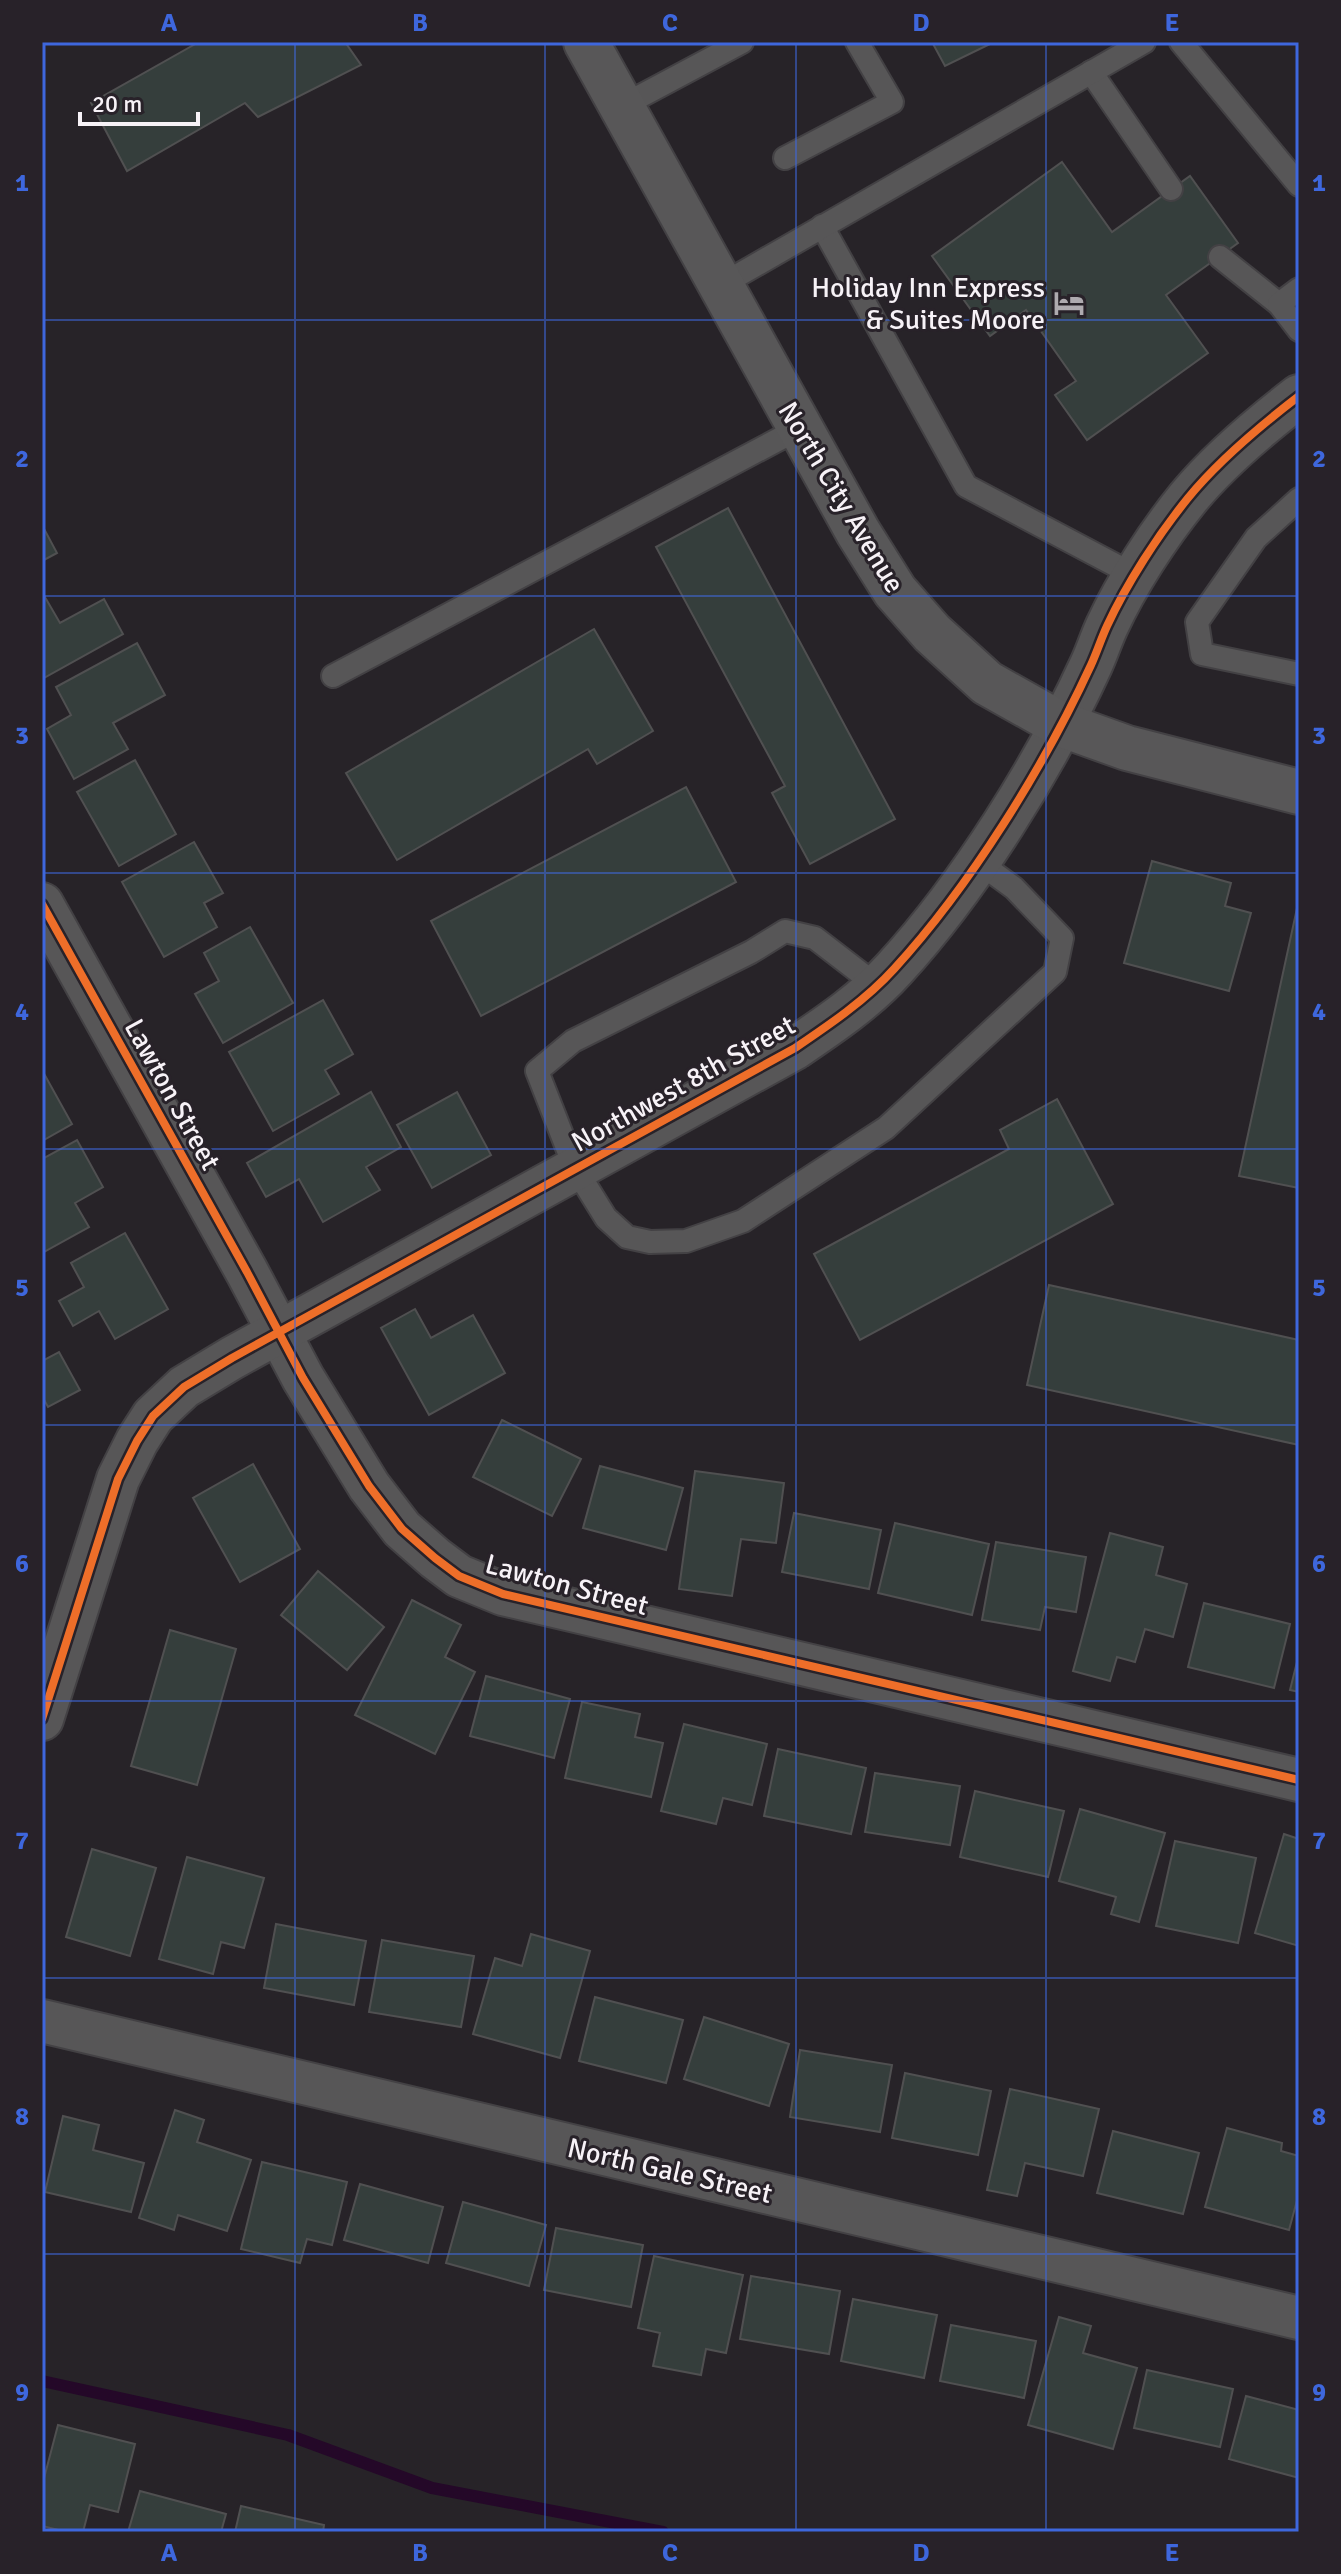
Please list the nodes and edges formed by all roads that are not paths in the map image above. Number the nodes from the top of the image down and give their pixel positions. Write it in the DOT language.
graph roads {
  1 [pos="586,42"];
  2 [pos="742,42"];
  3 [pos="857,42"];
  4 [pos="1144,42"];
  5 [pos="1181,42"];
  6 [pos="1091,72"];
  7 [pos="622,106"];
  8 [pos="785,158"];
  9 [pos="1299,185"];
  10 [pos="1171,189"];
  11 [pos="822,226"];
  12 [pos="1220,257"];
  13 [pos="721,285"];
  14 [pos="1299,289"];
  15 [pos="1279,304"];
  16 [pos="1299,330"];
  17 [pos="1299,396"];
  18 [pos="800,428"];
  19 [pos="1299,499"];
  20 [pos="1136,576"];
  21 [pos="1299,674"];
  22 [pos="333,676"];
  23 [pos="1060,724"];
  24 [pos="1299,792"];
  25 [pos="977,861"];
  26 [pos="42,904"];
  27 [pos="876,985"];
  28 [pos="575,1168"];
  29 [pos="278,1332"];
  30 [pos="42,1718"];
  31 [pos="1299,1780"];
  32 [pos="42,2021"];
  33 [pos="1299,2318"];
  1 -- 7 [label="street, North City Avenue"];
  2 -- 7 [label="lane"];
  3 -- 8 [label="lane"];
  4 -- 6 [label="lane"];
  5 -- 9 [label="lane"];
  6 -- 10 [label="lane"];
  6 -- 11 [label="lane"];
  7 -- 13 [label="street, North City Avenue"];
  11 -- 13 [label="lane"];
  11 -- 20 [label="lane"];
  12 -- 15 [label="lane"];
  13 -- 18 [label="street, North City Avenue"];
  14 -- 15 [label="lane"];
  15 -- 16 [label="lane"];
  17 -- 20 [label="street, Northwest 8th Street"];
  18 -- 22 [label="lane"];
  18 -- 23 [label="street, North City Avenue"];
  19 -- 21 [label="lane"];
  20 -- 23 [label="street, Northwest 8th Street"];
  23 -- 24 [label="street, North City Avenue"];
  23 -- 25 [label="street, Northwest 8th Street"];
  25 -- 27 [label="street, Northwest 8th Street"];
  25 -- 28 [label="lane"];
  26 -- 29 [label="street, Lawton Street"];
  27 -- 28 [label="street, Northwest 8th Street"];
  27 -- 28 [label="lane"];
  28 -- 29 [label="street, Northwest 8th Street"];
  29 -- 30 [label="street, Northwest 8th Street"];
  29 -- 31 [label="street, Lawton Street"];
  32 -- 33 [label="street, North Gale Street"];
}
